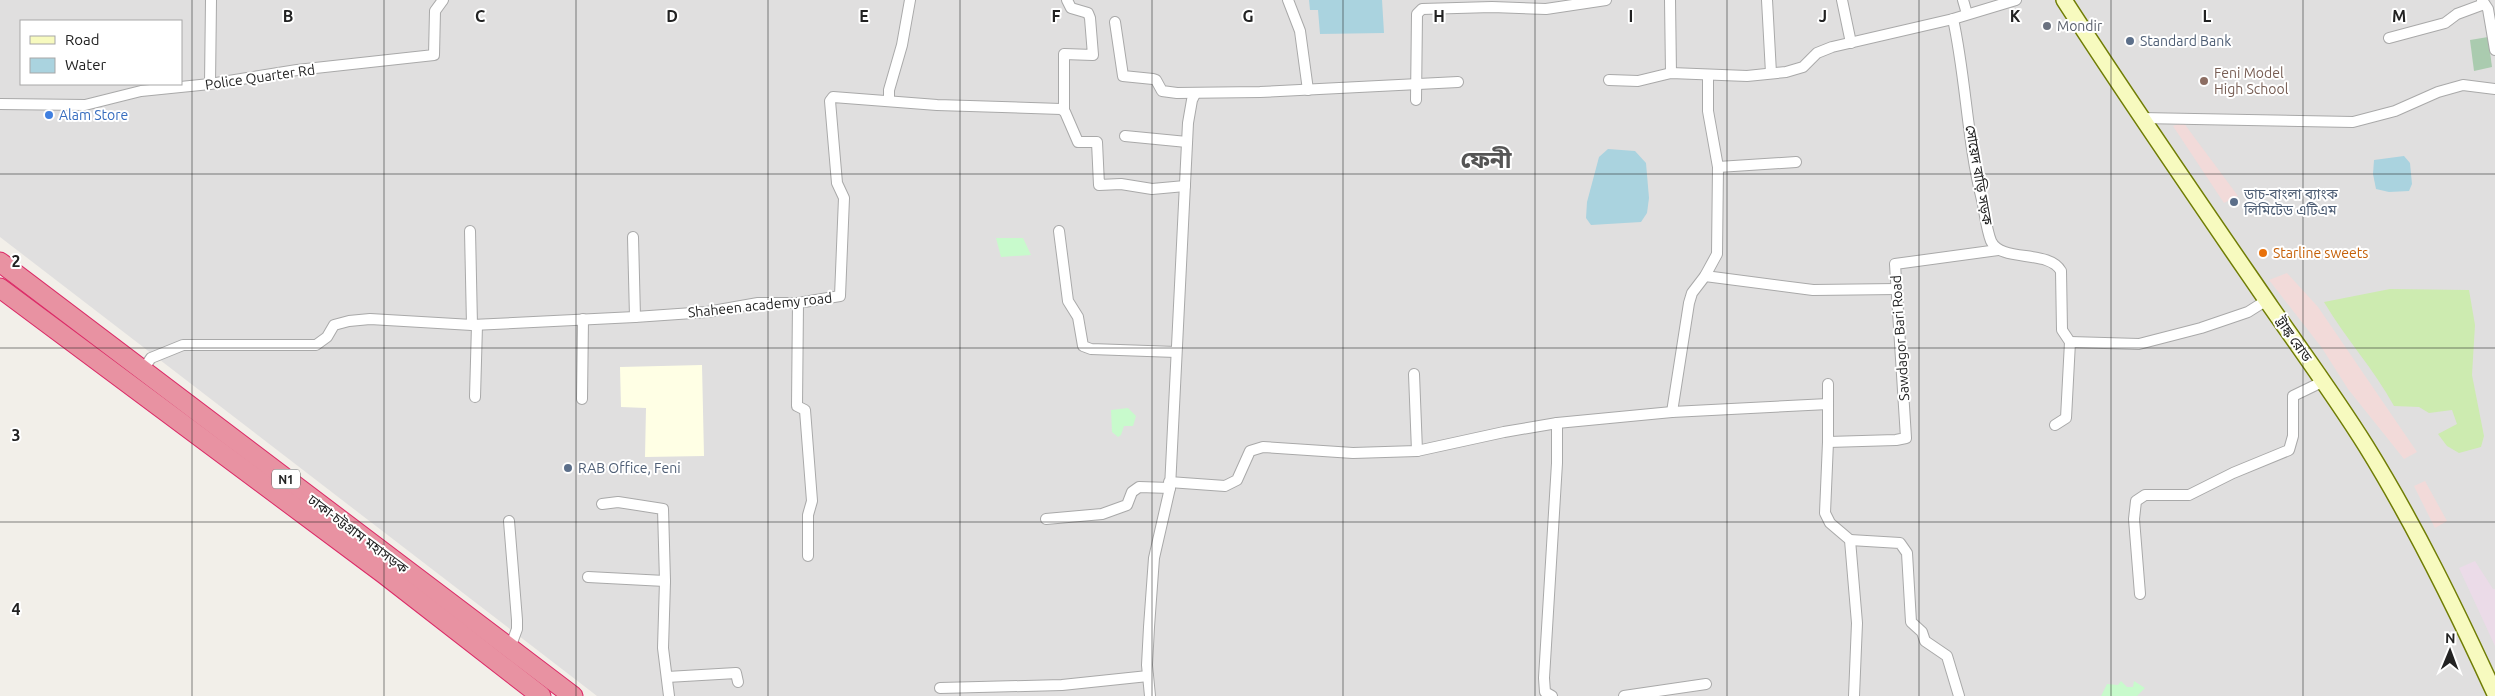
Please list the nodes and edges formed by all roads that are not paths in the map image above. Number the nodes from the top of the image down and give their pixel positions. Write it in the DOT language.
graph roads {
  1 [pos="211,0"];
  2 [pos="443,0"];
  3 [pos="910,0"];
  4 [pos="1067,0"];
  5 [pos="1288,0"];
  6 [pos="1606,0"];
  7 [pos="1670,0"];
  8 [pos="1766,0"];
  9 [pos="1842,0"];
  10 [pos="1963,0"];
  11 [pos="2016,0"];
  12 [pos="2064,0"];
  13 [pos="2076,0"];
  14 [pos="2483,2"];
  15 [pos="1967,14"];
  16 [pos="1953,18"];
  17 [pos="1115,22"];
  18 [pos="2389,38"];
  19 [pos="1851,43"];
  20 [pos="2495,50"];
  21 [pos="1671,73"];
  22 [pos="1771,73"];
  23 [pos="1708,76"];
  24 [pos="1610,80"];
  25 [pos="1458,82"];
  26 [pos="1416,83"];
  27 [pos="210,84"];
  28 [pos="2495,89"];
  29 [pos="1308,90"];
  30 [pos="1195,94"];
  31 [pos="889,100"];
  32 [pos="1416,100"];
  33 [pos="0,104"];
  34 [pos="1064,110"];
  35 [pos="2147,118"];
  36 [pos="1125,136"];
  37 [pos="1187,142"];
  38 [pos="1796,162"];
  39 [pos="1718,167"];
  40 [pos="1185,186"];
  41 [pos="470,231"];
  42 [pos="1059,231"];
  43 [pos="633,237"];
  44 [pos="1998,250"];
  45 [pos="0,262"];
  46 [pos="1705,276"];
  47 [pos="0,288"];
  48 [pos="1897,289"];
  49 [pos="2267,300"];
  50 [pos="798,303"];
  51 [pos="635,316"];
  52 [pos="583,319"];
  53 [pos="474,325"];
  54 [pos="2070,342"];
  55 [pos="1176,352"];
  56 [pos="142,371"];
  57 [pos="1414,374"];
  58 [pos="2324,381"];
  59 [pos="1828,384"];
  60 [pos="475,397"];
  61 [pos="582,399"];
  62 [pos="1828,404"];
  63 [pos="1672,412"];
  64 [pos="1556,423"];
  65 [pos="2056,425"];
  66 [pos="1828,442"];
  67 [pos="1417,451"];
  68 [pos="1170,485"];
  69 [pos="602,504"];
  70 [pos="1046,519"];
  71 [pos="509,521"];
  72 [pos="1850,540"];
  73 [pos="808,556"];
  74 [pos="588,577"];
  75 [pos="665,581"];
  76 [pos="2140,594"];
  77 [pos="510,648"];
  78 [pos="2495,672"];
  79 [pos="1148,676"];
  80 [pos="667,678"];
  81 [pos="738,682"];
  82 [pos="1706,684"];
  83 [pos="940,688"];
  84 [pos="536,694"];
  85 [pos="2495,694"];
  86 [pos="573,696"];
  87 [pos="669,696"];
  88 [pos="1150,696"];
  89 [pos="1552,696"];
  90 [pos="1624,696"];
  91 [pos="1854,696"];
  92 [pos="1959,696"];
  1 -- 27 [label="street"];
  2 -- 27 [label="street, Police Quarter Rd"];
  3 -- 31 [label="street"];
  4 -- 34 [label="street"];
  5 -- 29 [label="street"];
  6 -- 26 [label="street"];
  7 -- 21 [label="street"];
  8 -- 22 [label="street"];
  9 -- 19 [label="street"];
  10 -- 15 [label="street"];
  11 -- 15 [label="street"];
  12 -- 35 [label="main road, ট্রাঙ্ক রোড"];
  13 -- 35 [label="main road, ট্রাঙ্ক রোড"];
  14 -- 18 [label="street"];
  14 -- 20 [label="street"];
  15 -- 16 [label="street"];
  16 -- 19 [label="street"];
  16 -- 44 [label="street, সোয়েদ বাড়ি সড়ক"];
  17 -- 30 [label="street"];
  19 -- 22 [label="street"];
  21 -- 23 [label="street"];
  21 -- 24 [label="street"];
  22 -- 23 [label="street"];
  23 -- 39 [label="street"];
  25 -- 26 [label="street"];
  26 -- 29 [label="street"];
  26 -- 32 [label="street"];
  27 -- 33 [label="street, Police Quarter Rd"];
  28 -- 35 [label="street"];
  29 -- 30 [label="street"];
  30 -- 37 [label="street"];
  31 -- 34 [label="street, Shaheen academy road"];
  31 -- 50 [label="street, Shaheen academy road"];
  34 -- 40 [label="street"];
  35 -- 49 [label="main road, ট্রাঙ্ক রোড"];
  35 -- 78 [label="main road, ট্রাঙ্ক রোড"];
  36 -- 37 [label="street"];
  37 -- 40 [label="street"];
  38 -- 39 [label="street"];
  39 -- 46 [label="street"];
  40 -- 55 [label="street"];
  41 -- 53 [label="street"];
  42 -- 55 [label="street"];
  43 -- 51 [label="street"];
  44 -- 48 [label="street, Sawdagor Bari Road"];
  44 -- 54 [label="street"];
  45 -- 56 [label="highway, ঢাকা-চট্টগ্রাম মহাসড়ক / N1"];
  46 -- 48 [label="street"];
  46 -- 63 [label="street"];
  47 -- 84 [label="highway, ঢাকা-চট্টগ্রাম মহাসড়ক / N1"];
  48 -- 66 [label="street, Sawdagor Bari Road"];
  49 -- 54 [label="street"];
  49 -- 58 [label="main road, ট্রাঙ্ক রোড"];
  50 -- 51 [label="street, Shaheen academy road"];
  50 -- 73 [label="street"];
  51 -- 52 [label="street, Shaheen academy road"];
  52 -- 53 [label="street, Shaheen academy road"];
  52 -- 61 [label="street"];
  53 -- 56 [label="street, Shaheen academy road"];
  53 -- 60 [label="street"];
  54 -- 65 [label="street"];
  55 -- 68 [label="street"];
  56 -- 77 [label="highway, ঢাকা-চট্টগ্রাম মহাসড়ক / N1"];
  57 -- 67 [label="street"];
  58 -- 76 [label="street"];
  58 -- 85 [label="main road, ট্রাঙ্ক রোড"];
  59 -- 62 [label="street"];
  62 -- 63 [label="street"];
  62 -- 66 [label="street"];
  63 -- 64 [label="street"];
  64 -- 67 [label="street"];
  64 -- 89 [label="street"];
  66 -- 72 [label="street"];
  67 -- 68 [label="street"];
  68 -- 70 [label="street"];
  68 -- 79 [label="street"];
  69 -- 75 [label="street"];
  71 -- 77 [label="street"];
  72 -- 91 [label="street"];
  72 -- 92 [label="street"];
  74 -- 75 [label="street"];
  75 -- 80 [label="street"];
  77 -- 86 [label="highway, ঢাকা-চট্টগ্রাম মহাসড়ক / N1"];
  79 -- 83 [label="street"];
  79 -- 88 [label="street"];
  80 -- 81 [label="street"];
  80 -- 87 [label="street"];
  82 -- 90 [label="street"];
}
